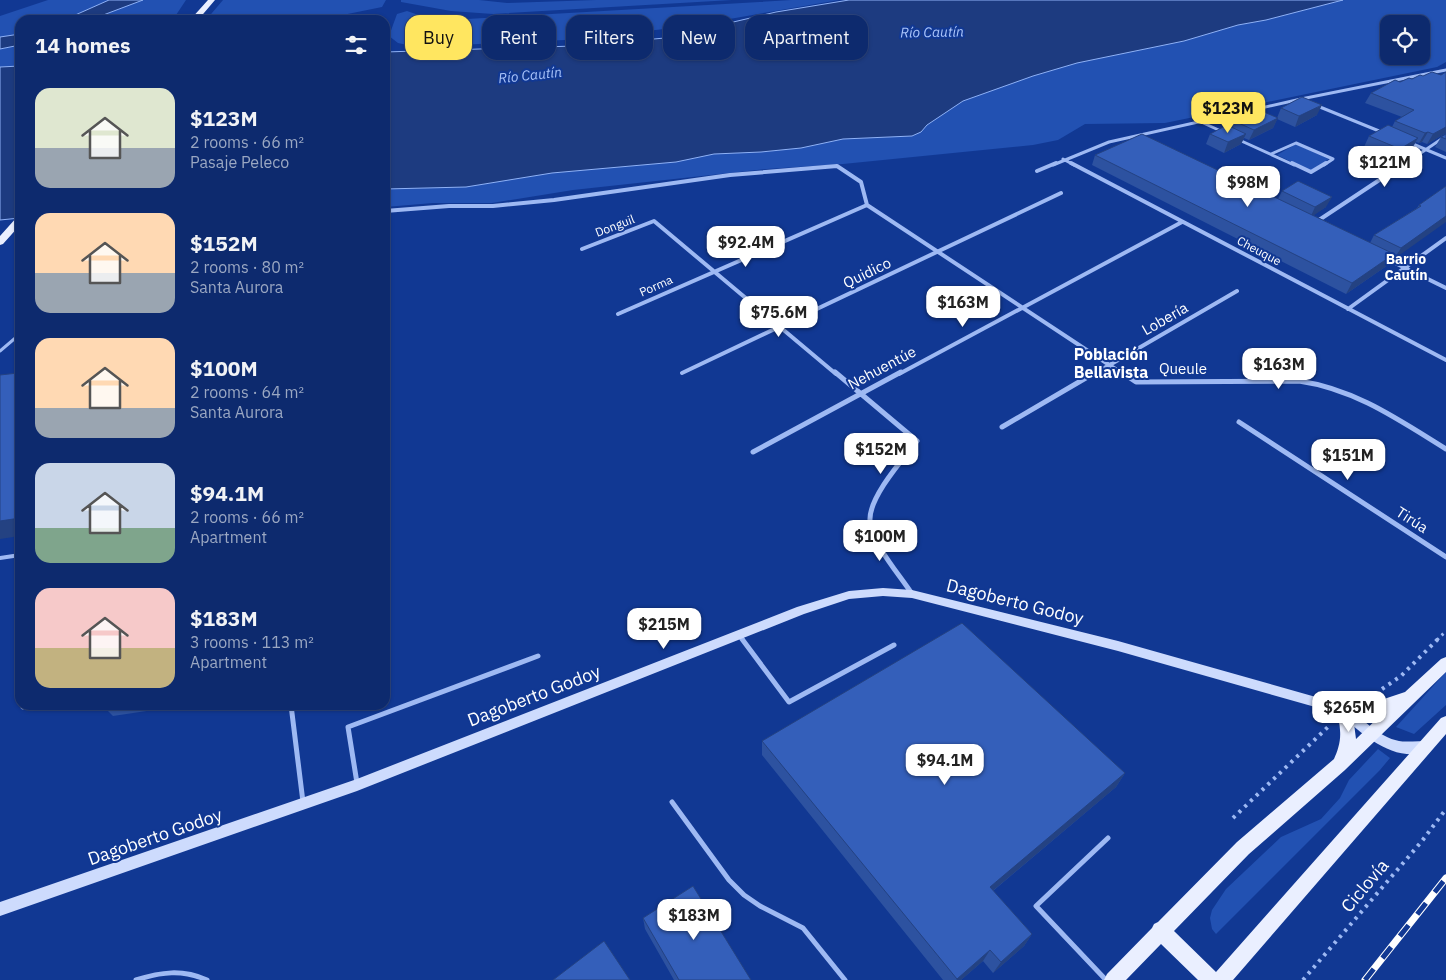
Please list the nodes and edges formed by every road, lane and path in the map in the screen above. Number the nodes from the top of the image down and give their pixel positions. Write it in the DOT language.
graph roads {
  1 [pos="212,0"];
  2 [pos="198,15"];
  3 [pos="1445,71"];
  4 [pos="1301,99"];
  5 [pos="1200,121"];
  6 [pos="1390,135"];
  7 [pos="1132,136"];
  8 [pos="1446,136"];
  9 [pos="1399,139"];
  10 [pos="1141,140"];
  11 [pos="1426,150"];
  12 [pos="1271,154"];
  13 [pos="1446,158"];
  14 [pos="1063,159"];
  15 [pos="1037,171"];
  16 [pos="1061,193"];
  17 [pos="867,205"];
  18 [pos="390,211"];
  19 [pos="1182,222"];
  20 [pos="15,225"];
  21 [pos="1322,228"];
  22 [pos="1446,238"];
  23 [pos="0,242"];
  24 [pos="582,249"];
  25 [pos="938,252"];
  26 [pos="1380,256"];
  27 [pos="1405,268"];
  28 [pos="714,272"];
  29 [pos="1446,288"];
  30 [pos="1237,291"];
  31 [pos="1023,307"];
  32 [pos="1348,309"];
  33 [pos="618,314"];
  34 [pos="780,327"];
  35 [pos="15,338"];
  36 [pos="0,352"];
  37 [pos="1446,360"];
  38 [pos="1111,365"];
  39 [pos="682,373"];
  40 [pos="861,394"];
  41 [pos="1239,422"];
  42 [pos="1002,427"];
  43 [pos="1446,449"];
  44 [pos="753,452"];
  45 [pos="15,556"];
  46 [pos="1446,557"];
  47 [pos="0,558"];
  48 [pos="912,594"];
  49 [pos="738,635"];
  50 [pos="894,645"];
  51 [pos="538,656"];
  52 [pos="1446,663"];
  53 [pos="1412,696"];
  54 [pos="292,710"];
  55 [pos="1344,710"];
  56 [pos="1446,724"];
  57 [pos="1372,734"];
  58 [pos="1426,747"];
  59 [pos="1339,765"];
  60 [pos="357,784"];
  61 [pos="672,802"];
  62 [pos="303,804"];
  63 [pos="1446,809"];
  64 [pos="1108,838"];
  65 [pos="0,909"];
  66 [pos="1160,930"];
  67 [pos="136,980"];
  68 [pos="207,980"];
  69 [pos="845,980"];
  70 [pos="1106,980"];
  71 [pos="1113,980"];
  72 [pos="1210,980"];
  73 [pos="1221,980"];
  74 [pos="1303,980"];
  1 -- 2 [label="main road"];
  3 -- 4 [label="street"];
  4 -- 5 [label="street"];
  4 -- 6 [label="street"];
  5 -- 7 [label="street"];
  5 -- 12 [label="street"];
  7 -- 10 [label="street"];
  7 -- 14 [label="street"];
  8 -- 11 [label="street"];
  9 -- 11 [label="street"];
  11 -- 13 [label="street"];
  11 -- 21 [label="street"];
  12 -- 12 [label="street"];
  14 -- 15 [label="street"];
  14 -- 19 [label="street, Cheuque"];
  16 -- 25 [label="street, Quidico"];
  17 -- 18 [label="street"];
  17 -- 25 [label="street, Queule"];
  17 -- 28 [label="street, Porma"];
  19 -- 31 [label="street, Nehuentúe"];
  19 -- 32 [label="street, Cheuque"];
  20 -- 23 [label="main road"];
  22 -- 27 [label="street"];
  24 -- 28 [label="street, Donguil"];
  25 -- 31 [label="street, Queule"];
  25 -- 34 [label="street, Quidico"];
  26 -- 27 [label="street"];
  27 -- 29 [label="street"];
  27 -- 32 [label="street"];
  28 -- 33 [label="street, Porma"];
  28 -- 34 [label="street"];
  30 -- 38 [label="street, Lobería"];
  31 -- 38 [label="street, Queule"];
  31 -- 40 [label="street, Nehuentúe"];
  32 -- 37 [label="street, Cheuque"];
  34 -- 39 [label="street, Quidico"];
  34 -- 40 [label="street"];
  35 -- 36 [label="lane"];
  38 -- 42 [label="street, Lobería"];
  38 -- 43 [label="street, Queule"];
  40 -- 44 [label="street, Nehuentúe"];
  40 -- 48 [label="street"];
  41 -- 46 [label="street, Tirúa"];
  45 -- 47 [label="lane"];
  48 -- 49 [label="street, Dagoberto Godoy"];
  48 -- 55 [label="street, Dagoberto Godoy"];
  49 -- 50 [label="lane"];
  49 -- 60 [label="street, Dagoberto Godoy"];
  51 -- 60 [label="lane"];
  52 -- 53 [label="main road"];
  53 -- 55 [label="main road"];
  53 -- 57 [label="main road"];
  54 -- 62 [label="lane"];
  55 -- 57 [label="street, Dagoberto Godoy"];
  55 -- 59 [label="main road"];
  56 -- 58 [label="main road"];
  57 -- 58 [label="street, Dagoberto Godoy"];
  57 -- 59 [label="main road"];
  58 -- 73 [label="main road"];
  59 -- 66 [label="main road"];
  60 -- 62 [label="street, Dagoberto Godoy"];
  61 -- 69 [label="lane"];
  62 -- 65 [label="street, Dagoberto Godoy"];
  63 -- 74 [label="path, Ciclovía"];
  64 -- 70 [label="lane"];
  66 -- 71 [label="main road"];
  66 -- 72 [label="main road"];
  67 -- 68 [label="lane"];
}
